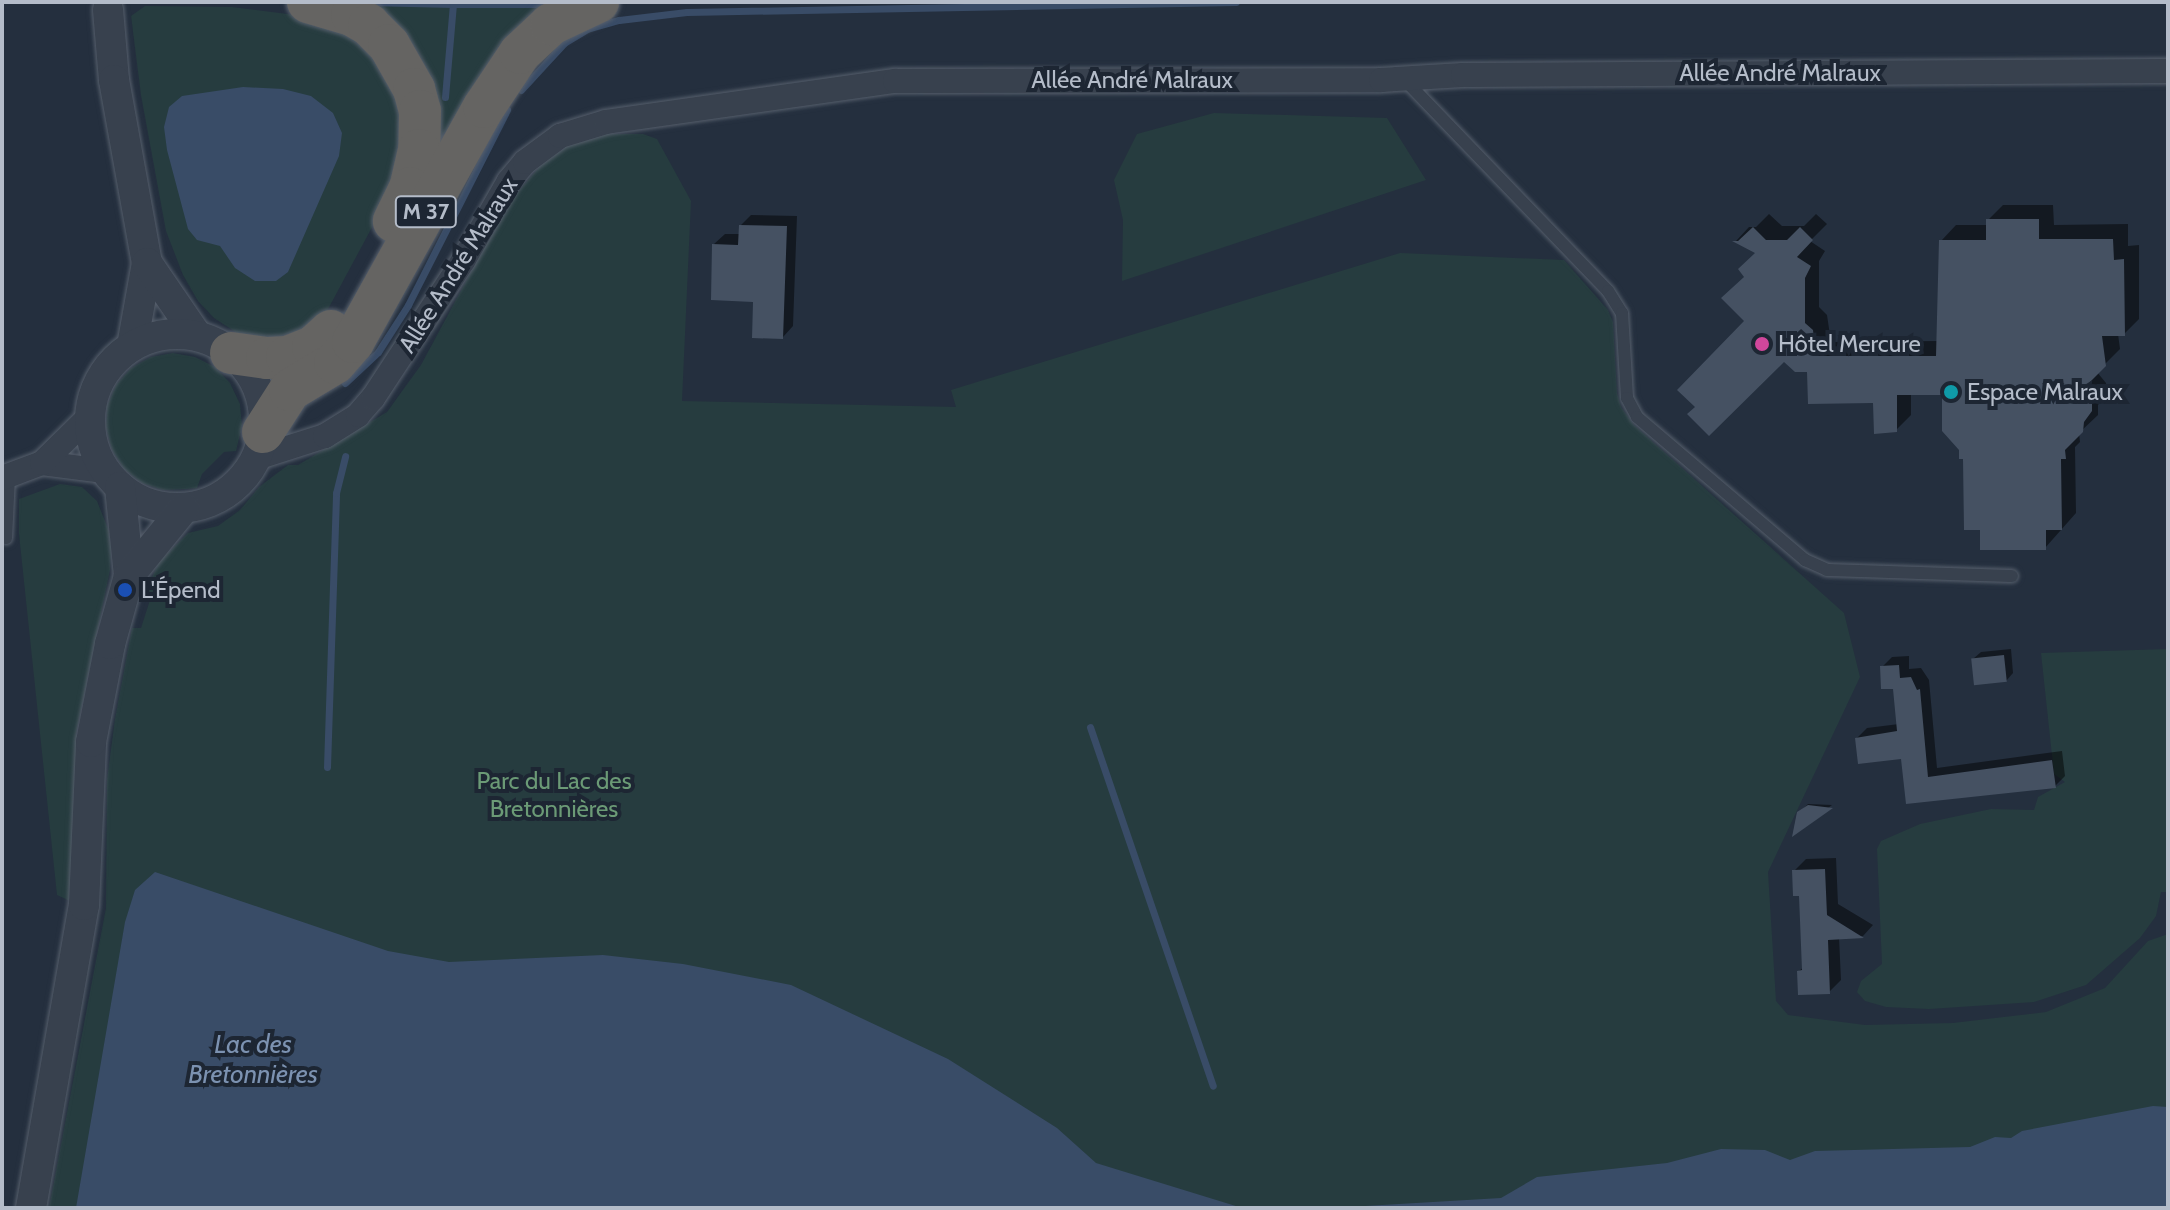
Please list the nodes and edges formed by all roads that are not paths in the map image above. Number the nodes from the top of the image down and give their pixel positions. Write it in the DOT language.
graph roads {
  1 [pos="308,2"];
  2 [pos="598,2"];
  3 [pos="108,10"];
  4 [pos="2168,71"];
  5 [pos="1404,79"];
  6 [pos="147,263"];
  7 [pos="214,345"];
  8 [pos="132,346"];
  9 [pos="90,416"];
  10 [pos="259,445"];
  11 [pos="42,463"];
  12 [pos="6,477"];
  13 [pos="112,479"];
  14 [pos="184,508"];
  15 [pos="6,538"];
  16 [pos="129,576"];
  17 [pos="2012,576"];
  18 [pos="31,1208"];
  1 -- 7 [label="highway, M 37"];
  2 -- 10 [label="highway, M 37"];
  3 -- 6 [label="street"];
  4 -- 5 [label="street, Allée André Malraux"];
  5 -- 10 [label="street, Allée André Malraux"];
  5 -- 17 [label="lane"];
  6 -- 7 [label="street"];
  6 -- 8 [label="street"];
  7 -- 8 [label="street"];
  7 -- 10 [label="street"];
  8 -- 9 [label="street"];
  9 -- 11 [label="street"];
  9 -- 13 [label="street"];
  10 -- 14 [label="street"];
  11 -- 12 [label="street"];
  11 -- 13 [label="street"];
  12 -- 15 [label="lane"];
  13 -- 14 [label="street"];
  13 -- 16 [label="street"];
  14 -- 16 [label="street"];
  16 -- 18 [label="street"];
}
